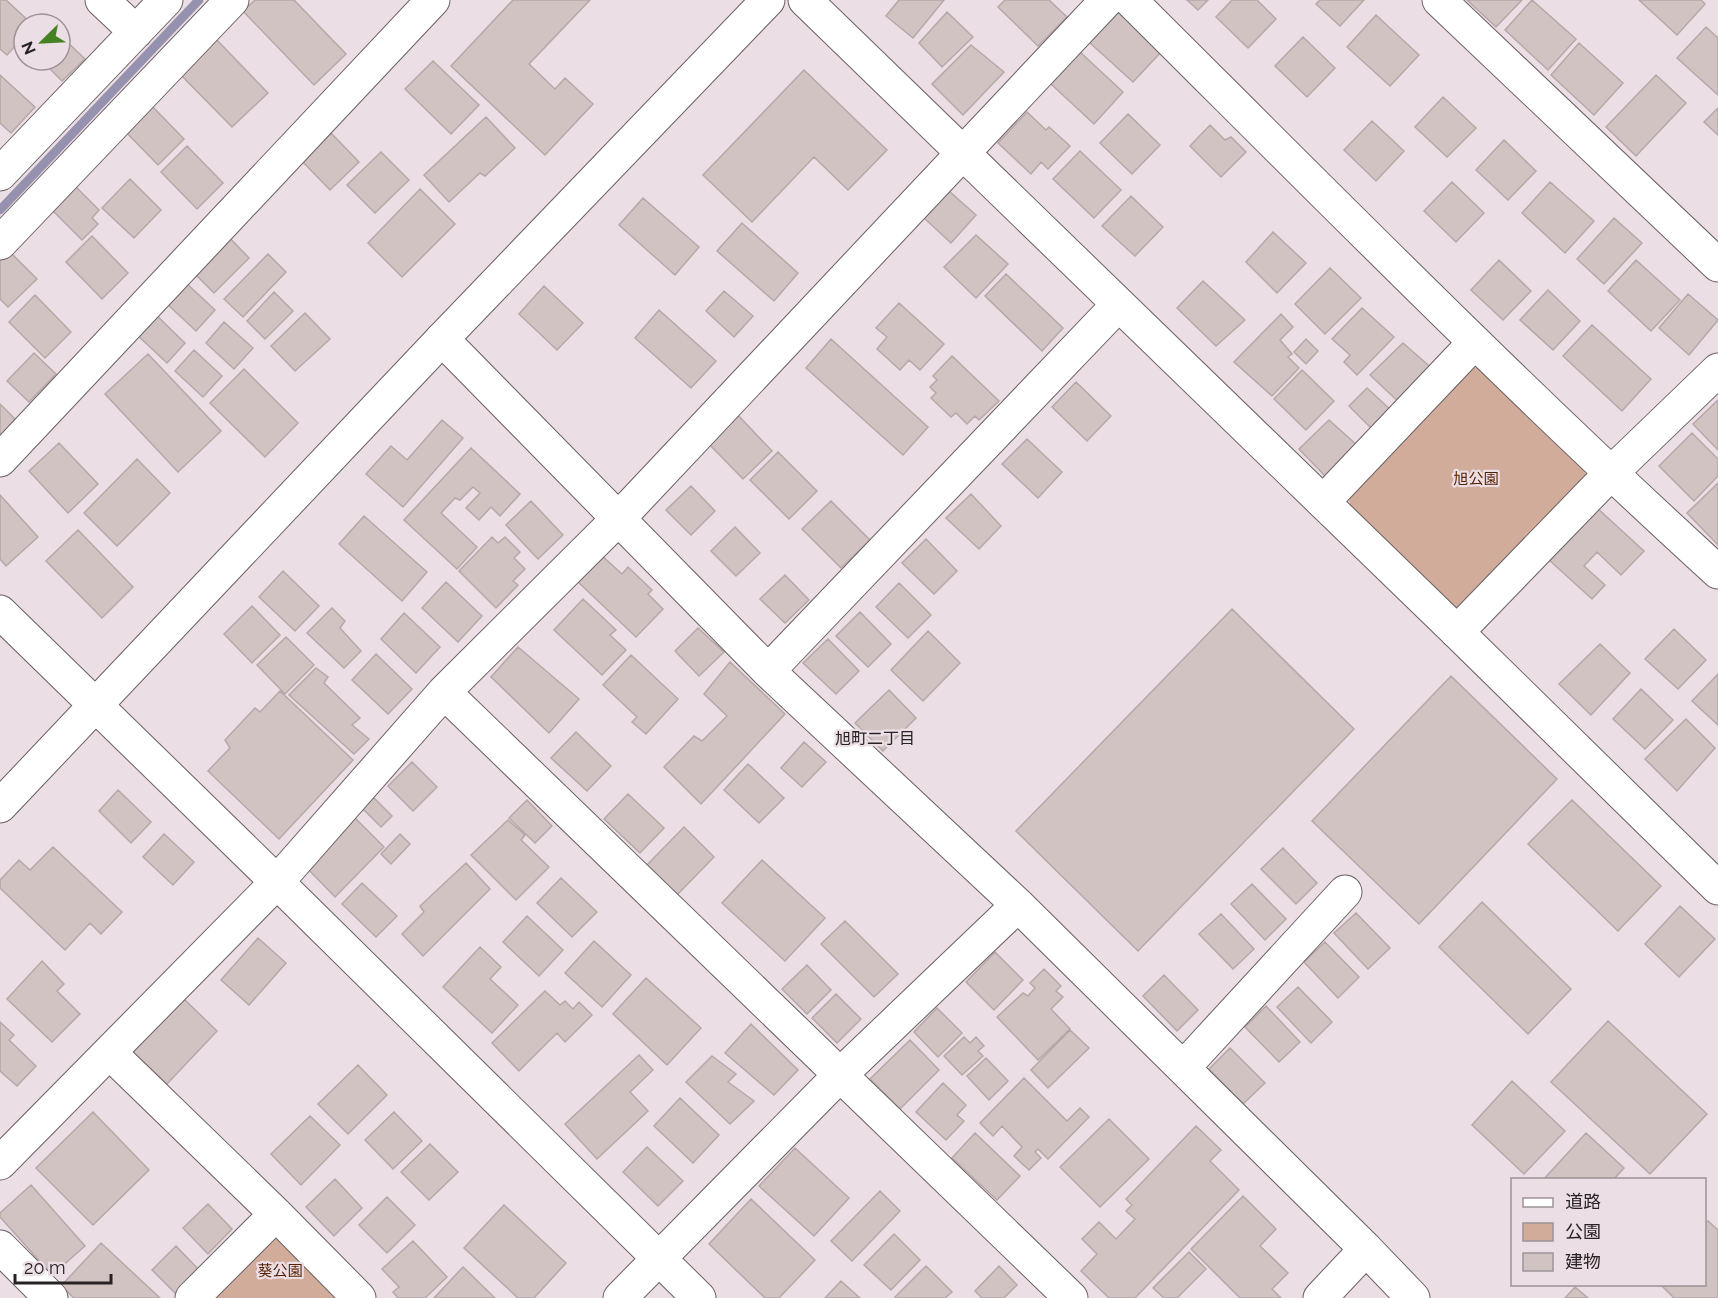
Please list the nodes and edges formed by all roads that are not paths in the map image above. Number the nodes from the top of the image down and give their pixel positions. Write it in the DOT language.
graph roads {
  1 [pos="102,0"];
  2 [pos="166,0"];
  3 [pos="232,0"];
  4 [pos="433,0"];
  5 [pos="768,0"];
  6 [pos="805,0"];
  7 [pos="1107,0"];
  8 [pos="1130,0"];
  9 [pos="1439,0"];
  10 [pos="136,32"];
  11 [pos="962,154"];
  12 [pos="0,174"];
  13 [pos="0,243"];
  14 [pos="1718,265"];
  15 [pos="1118,304"];
  16 [pos="441,339"];
  17 [pos="1475,342"];
  18 [pos="1718,370"];
  19 [pos="0,460"];
  20 [pos="1610,474"];
  21 [pos="1323,502"];
  22 [pos="619,518"];
  23 [pos="1718,572"];
  24 [pos="0,612"];
  25 [pos="1457,632"];
  26 [pos="768,670"];
  27 [pos="444,692"];
  28 [pos="96,705"];
  29 [pos="0,806"];
  30 [pos="277,882"];
  31 [pos="1718,888"];
  32 [pos="1345,892"];
  33 [pos="1018,904"];
  34 [pos="110,1053"];
  35 [pos="1183,1068"];
  36 [pos="840,1075"];
  37 [pos="0,1164"];
  38 [pos="276,1214"];
  39 [pos="0,1247"];
  40 [pos="1366,1249"];
  41 [pos="657,1259"];
  42 [pos="51,1298"];
  43 [pos="192,1298"];
  44 [pos="359,1298"];
  45 [pos="620,1298"];
  46 [pos="699,1298"];
  47 [pos="1071,1298"];
  48 [pos="1320,1298"];
  49 [pos="1413,1298"];
  1 -- 10 [label="street"];
  2 -- 10 [label="street"];
  3 -- 13 [label="street"];
  4 -- 19 [label="street"];
  5 -- 16 [label="street"];
  6 -- 11 [label="street"];
  7 -- 11 [label="street"];
  8 -- 17 [label="street"];
  9 -- 14 [label="street"];
  10 -- 12 [label="street"];
  11 -- 15 [label="street"];
  11 -- 22 [label="street"];
  15 -- 21 [label="street"];
  15 -- 26 [label="street"];
  16 -- 22 [label="street"];
  16 -- 28 [label="street"];
  17 -- 20 [label="street"];
  17 -- 21 [label="street"];
  18 -- 20 [label="street"];
  20 -- 23 [label="street"];
  20 -- 25 [label="street"];
  21 -- 25 [label="street"];
  22 -- 26 [label="street"];
  22 -- 27 [label="street"];
  24 -- 28 [label="street"];
  25 -- 31 [label="street"];
  26 -- 33 [label="street"];
  27 -- 30 [label="street"];
  27 -- 36 [label="street"];
  28 -- 29 [label="street"];
  28 -- 30 [label="street"];
  30 -- 34 [label="street"];
  30 -- 41 [label="street"];
  32 -- 35 [label="street"];
  33 -- 35 [label="street"];
  33 -- 36 [label="street"];
  34 -- 37 [label="street"];
  34 -- 38 [label="street"];
  35 -- 40 [label="street"];
  36 -- 41 [label="street"];
  36 -- 47 [label="street"];
  38 -- 43 [label="street"];
  38 -- 44 [label="street"];
  39 -- 42 [label="street"];
  40 -- 48 [label="street"];
  40 -- 49 [label="street"];
  41 -- 45 [label="street"];
  41 -- 46 [label="street"];
}
